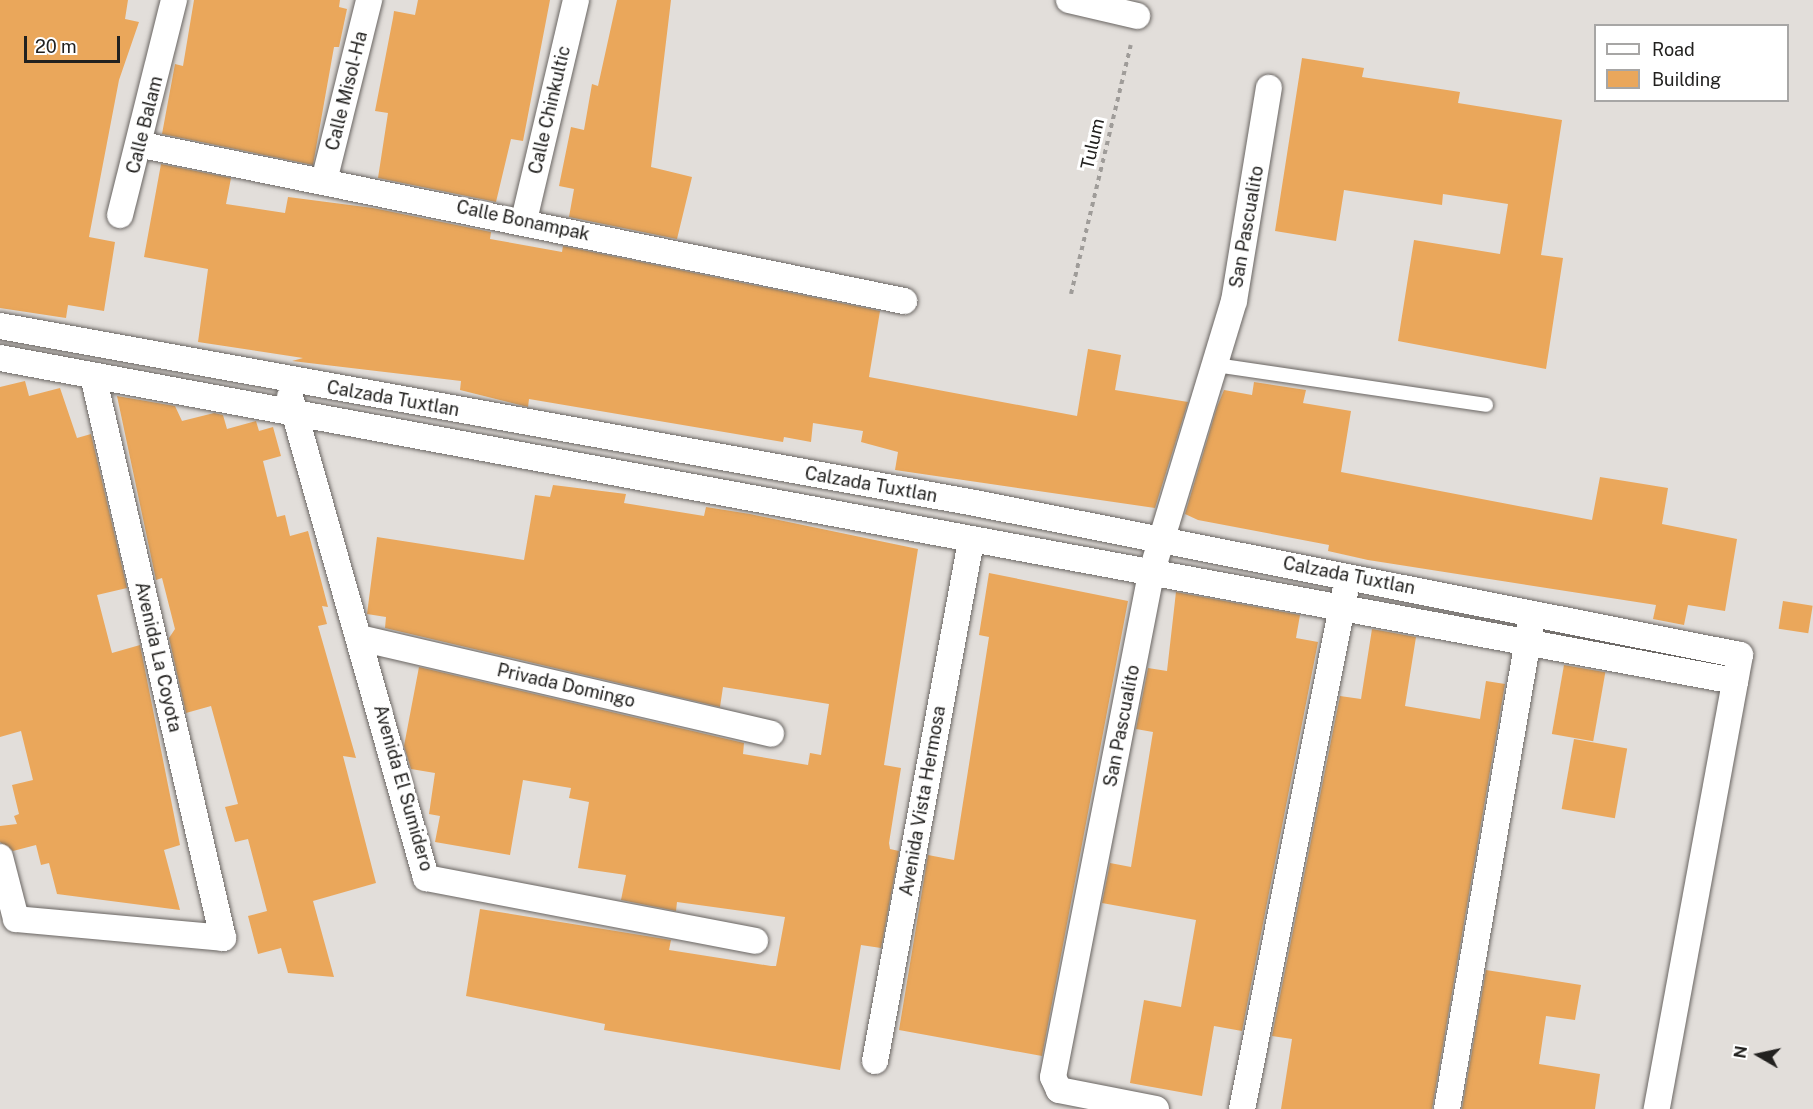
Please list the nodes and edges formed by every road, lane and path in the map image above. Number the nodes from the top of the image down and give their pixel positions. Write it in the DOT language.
graph roads {
  1 [pos="174,0"];
  2 [pos="369,0"];
  3 [pos="576,0"];
  4 [pos="1069,0"];
  5 [pos="1137,16"];
  6 [pos="1269,88"];
  7 [pos="142,146"];
  8 [pos="324,181"];
  9 [pos="120,215"];
  10 [pos="524,220"];
  11 [pos="1071,294"];
  12 [pos="903,301"];
  13 [pos="0,327"];
  14 [pos="0,358"];
  15 [pos="1216,365"];
  16 [pos="93,376"];
  17 [pos="285,380"];
  18 [pos="1486,405"];
  19 [pos="294,411"];
  20 [pos="970,541"];
  21 [pos="1163,542"];
  22 [pos="1152,574"];
  23 [pos="1348,577"];
  24 [pos="1342,607"];
  25 [pos="1533,611"];
  26 [pos="360,638"];
  27 [pos="1527,642"];
  28 [pos="1735,681"];
  29 [pos="771,734"];
  30 [pos="0,857"];
  31 [pos="755,941"];
  32 [pos="875,1061"];
  33 [pos="1156,1109"];
  34 [pos="1242,1109"];
  35 [pos="1447,1109"];
  36 [pos="1657,1109"];
  1 -- 7 [label="street, Calle Balam"];
  2 -- 8 [label="street, Calle Misol-Ha"];
  3 -- 10 [label="street, Calle Chinkultic"];
  4 -- 5 [label="street"];
  5 -- 11 [label="path, Tulum"];
  6 -- 15 [label="street, San Pascualito"];
  7 -- 8 [label="street, Calle Bonampak"];
  7 -- 9 [label="street, Calle Balam"];
  8 -- 10 [label="street, Calle Bonampak"];
  10 -- 12 [label="street, Calle Bonampak"];
  13 -- 17 [label="street, Calzada Tuxtlan"];
  14 -- 16 [label="street, Calzada Tuxtlan"];
  15 -- 18 [label="lane"];
  15 -- 21 [label="street, San Pascualito"];
  16 -- 19 [label="street, Calzada Tuxtlan"];
  16 -- 30 [label="street, Avenida La Coyota"];
  17 -- 19 [label="street, Avenida El Sumidero"];
  17 -- 21 [label="street, Calzada Tuxtlan"];
  19 -- 20 [label="street, Calzada Tuxtlan"];
  19 -- 26 [label="street, Avenida El Sumidero"];
  20 -- 22 [label="street, Calzada Tuxtlan"];
  20 -- 32 [label="street, Avenida Vista Hermosa"];
  21 -- 22 [label="street, San Pascualito"];
  21 -- 23 [label="street, Calzada Tuxtlan"];
  22 -- 24 [label="street, Calzada Tuxtlan"];
  22 -- 33 [label="street, San Pascualito"];
  23 -- 24 [label="street"];
  23 -- 25 [label="street, Calzada Tuxtlan"];
  24 -- 27 [label="street, Calzada Tuxtlan"];
  24 -- 34 [label="street"];
  25 -- 27 [label="street"];
  25 -- 28 [label="street, Calzada Tuxtlan"];
  26 -- 29 [label="street, Privada Domingo"];
  26 -- 31 [label="street, Avenida El Sumidero"];
  27 -- 28 [label="street, Calzada Tuxtlan"];
  27 -- 35 [label="street"];
  28 -- 36 [label="street"];
}
